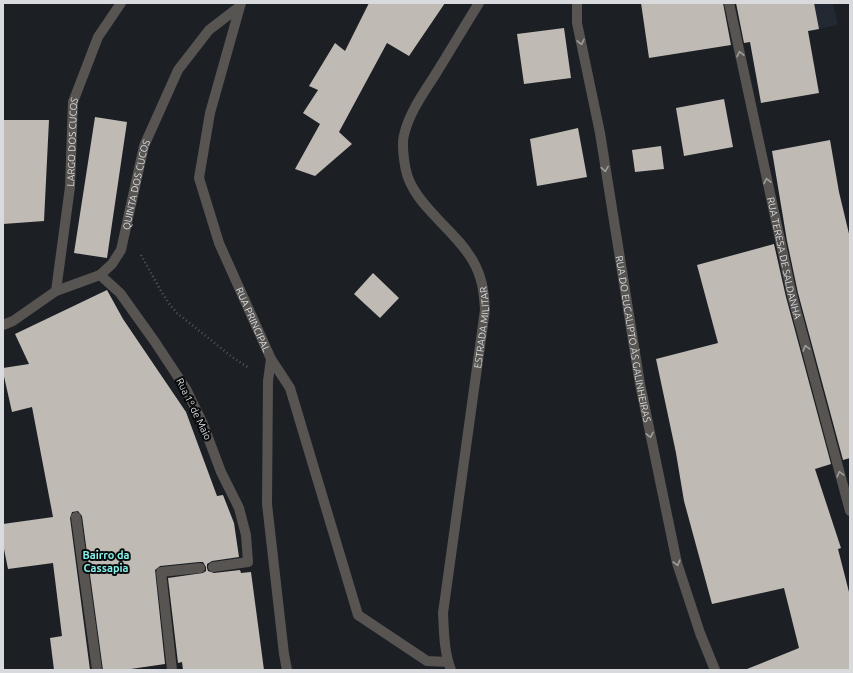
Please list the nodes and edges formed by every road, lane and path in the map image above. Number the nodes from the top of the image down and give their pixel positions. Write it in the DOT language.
graph roads {
  1 [pos="121,3"];
  2 [pos="479,3"];
  3 [pos="577,3"];
  4 [pos="729,3"];
  5 [pos="240,5"];
  6 [pos="127,225"];
  7 [pos="100,275"];
  8 [pos="56,291"];
  9 [pos="3,325"];
  10 [pos="271,359"];
  11 [pos="268,381"];
  12 [pos="850,511"];
  13 [pos="76,517"];
  14 [pos="213,567"];
  15 [pos="200,568"];
  16 [pos="450,666"];
  17 [pos="97,670"];
  18 [pos="172,670"];
  19 [pos="287,670"];
  20 [pos="715,670"];
  1 -- 8 [label="street, LARGO DOS CUCOS"];
  2 -- 16 [label="street, ESTRADA MILITAR"];
  3 -- 20 [label="street, RUA DO EUCALIPTO ÀS GALINHEIRAS, one-way"];
  12 -- 4 [label="street, RUA TERESA DE SALDANHA, one-way"];
  5 -- 6 [label="street, QUINTA DOS CUCOS"];
  5 -- 10 [label="street, RUA PRINCIPAL"];
  6 -- 7 [label="street, QUINTA DOS CUCOS"];
  6 -- 11 [label="path"];
  7 -- 8 [label="street, QUINTA DOS CUCOS"];
  7 -- 14 [label="street, Rua 1º de Maio"];
  8 -- 9 [label="street, QUINTA DOS CUCOS"];
  10 -- 11 [label="street, RUA PRINCIPAL"];
  10 -- 16 [label="street"];
  11 -- 19 [label="street, RUA PRINCIPAL"];
  13 -- 17 [label="street"];
  15 -- 18 [label="street"];
}
